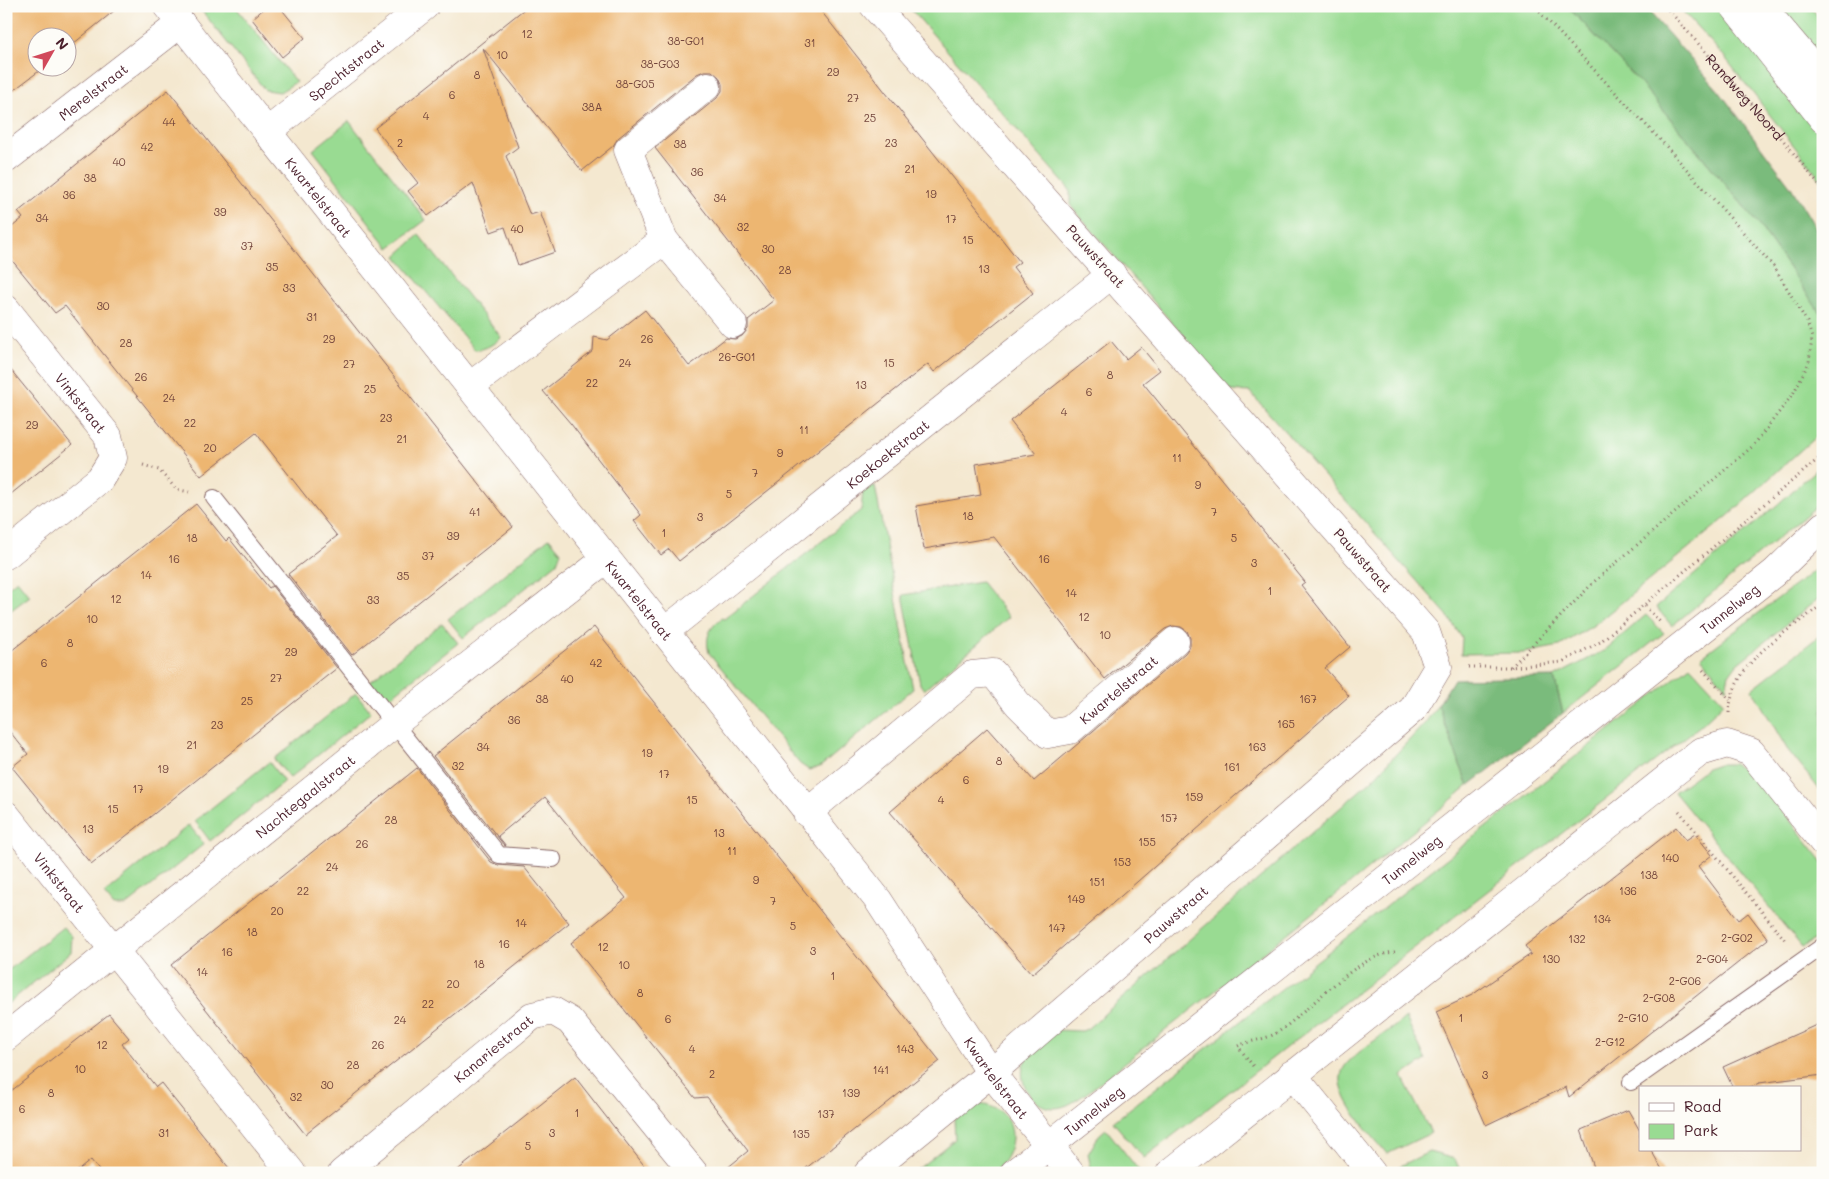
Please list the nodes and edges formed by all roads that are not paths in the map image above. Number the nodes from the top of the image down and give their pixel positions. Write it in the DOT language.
graph roads {
  1 [pos="424,6"];
  2 [pos="874,6"];
  3 [pos="1734,6"];
  4 [pos="1761,6"];
  5 [pos="174,15"];
  6 [pos="1823,79"];
  7 [pos="707,86"];
  8 [pos="1823,119"];
  9 [pos="267,132"];
  10 [pos="6,159"];
  11 [pos="664,240"];
  12 [pos="1112,274"];
  13 [pos="6,309"];
  14 [pos="733,324"];
  15 [pos="470,386"];
  16 [pos="214,498"];
  17 [pos="1823,526"];
  18 [pos="1823,543"];
  19 [pos="6,555"];
  20 [pos="606,559"];
  21 [pos="1774,573"];
  22 [pos="664,632"];
  23 [pos="1175,642"];
  24 [pos="394,724"];
  25 [pos="807,813"];
  26 [pos="6,815"];
  27 [pos="1823,842"];
  28 [pos="553,860"];
  29 [pos="1823,946"];
  30 [pos="115,950"];
  31 [pos="6,1037"];
  32 [pos="991,1073"];
  33 [pos="1282,1082"];
  34 [pos="1631,1082"];
  35 [pos="1049,1146"];
  36 [pos="292,1173"];
  37 [pos="342,1173"];
  38 [pos="694,1173"];
  39 [pos="868,1173"];
  40 [pos="1014,1173"];
  41 [pos="1071,1173"];
  42 [pos="1170,1173"];
  43 [pos="1372,1173"];
  1 -- 9 [label="street, Spechtstraat"];
  2 -- 12 [label="street, Pauwstraat"];
  3 -- 8 [label="street"];
  4 -- 6 [label="street"];
  5 -- 9 [label="street, Kwartelstraat"];
  5 -- 10 [label="street, Merelstraat"];
  7 -- 11 [label="street"];
  9 -- 15 [label="street, Kwartelstraat"];
  11 -- 14 [label="street"];
  11 -- 15 [label="street"];
  12 -- 22 [label="street, Koekoekstraat"];
  12 -- 32 [label="street, Pauwstraat"];
  13 -- 19 [label="street, Vinkstraat"];
  15 -- 20 [label="street, Kwartelstraat"];
  16 -- 24 [label="lane"];
  17 -- 21 [label="street, Tunnelweg"];
  18 -- 21 [label="street, Tunnelweg"];
  20 -- 22 [label="street, Kwartelstraat"];
  20 -- 24 [label="street, Nachtegaalstraat"];
  21 -- 35 [label="street, Tunnelweg"];
  22 -- 25 [label="street, Kwartelstraat"];
  23 -- 25 [label="street, Kwartelstraat"];
  24 -- 28 [label="lane"];
  24 -- 30 [label="street, Nachtegaalstraat"];
  25 -- 32 [label="street, Kwartelstraat"];
  26 -- 30 [label="street, Vinkstraat"];
  27 -- 33 [label="street"];
  29 -- 34 [label="lane"];
  30 -- 31 [label="street, Nachtegaalstraat"];
  30 -- 36 [label="street"];
  32 -- 35 [label="street, Kwartelstraat"];
  32 -- 39 [label="street"];
  33 -- 42 [label="street"];
  33 -- 43 [label="street"];
  35 -- 40 [label="street, Tunnelweg"];
  35 -- 41 [label="street"];
  37 -- 38 [label="street, Kanariestraat"];
}
